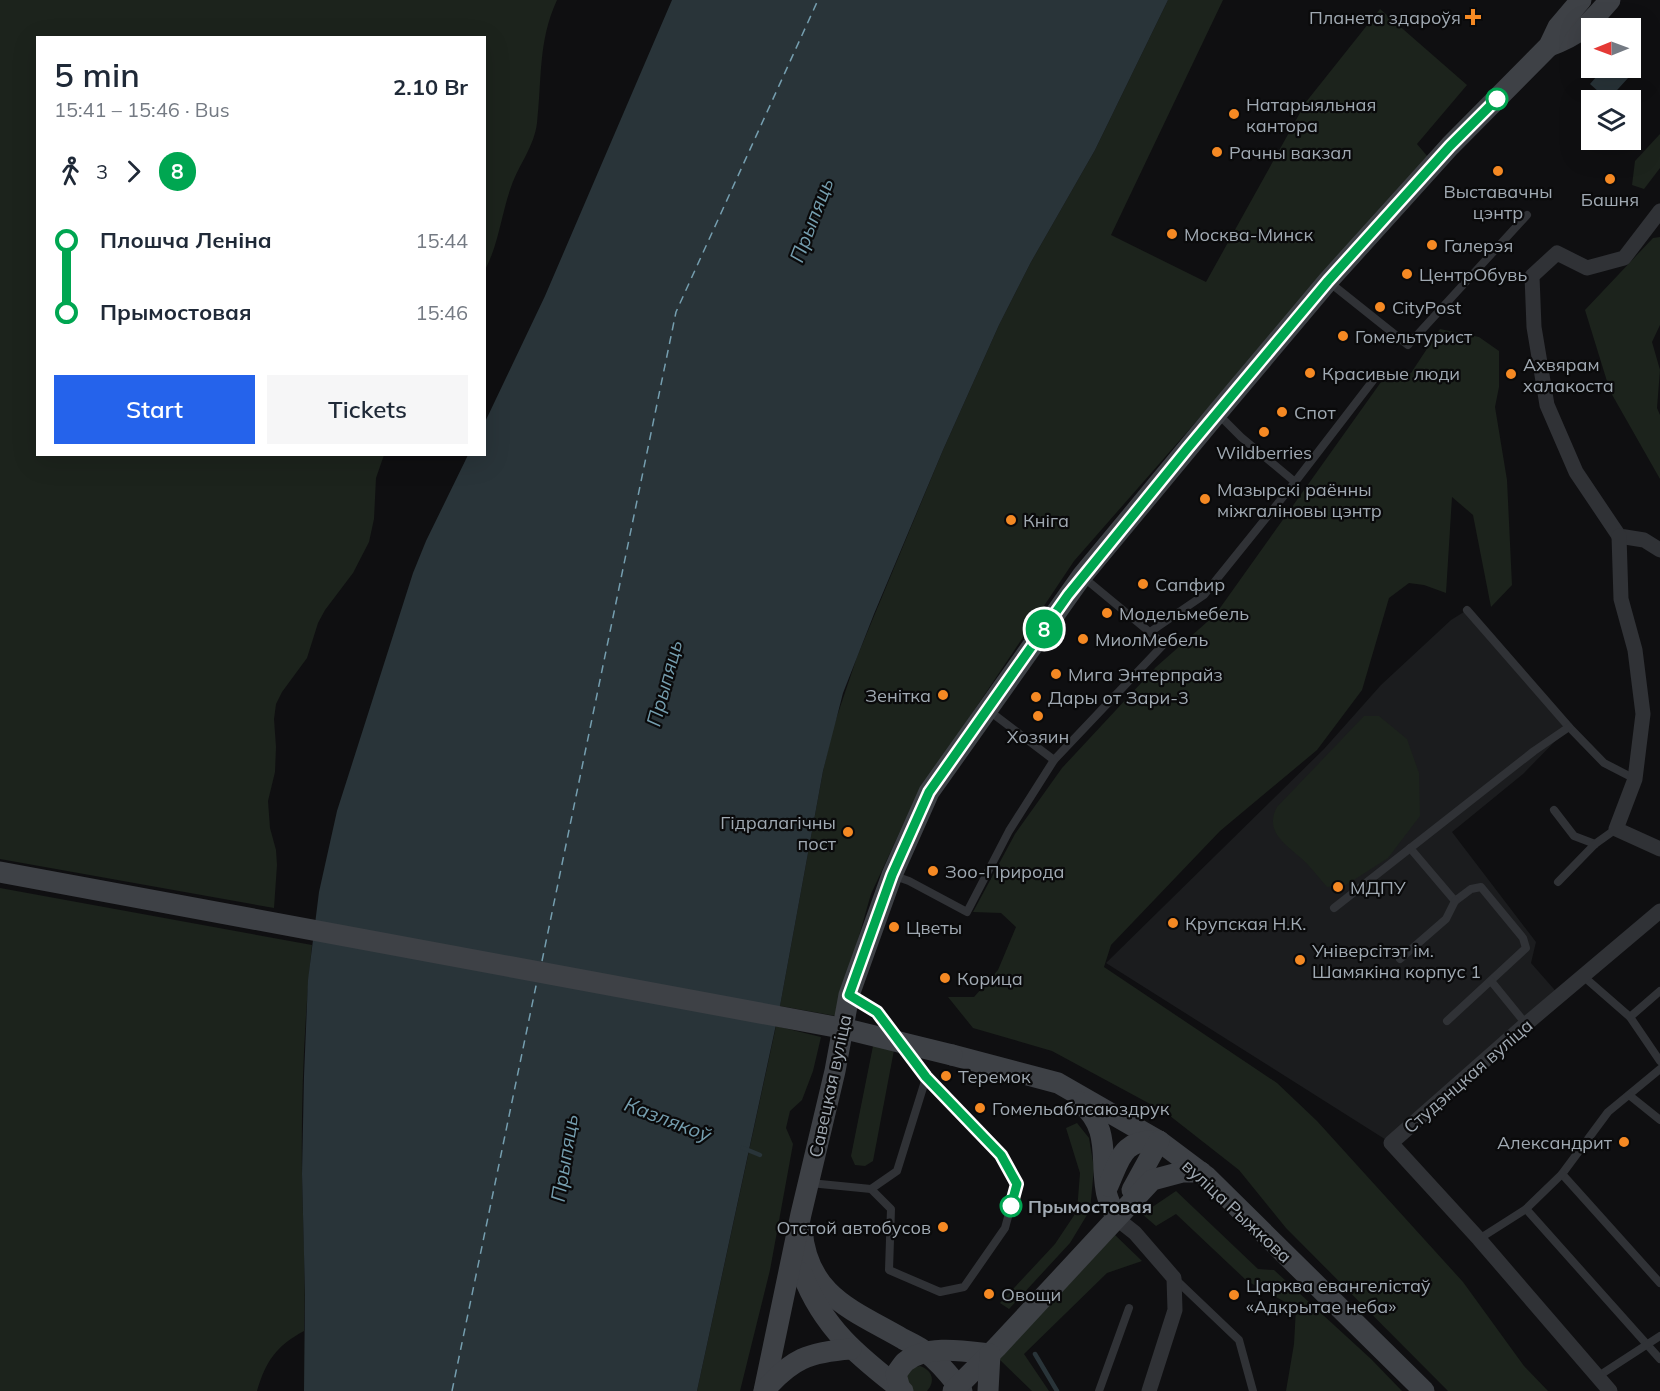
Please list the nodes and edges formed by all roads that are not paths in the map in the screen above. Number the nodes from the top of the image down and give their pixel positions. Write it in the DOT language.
graph roads {
  1 [pos="1581,0"];
  2 [pos="1610,0"];
  3 [pos="1549,46"];
  4 [pos="1660,212"];
  5 [pos="1527,215"];
  6 [pos="1328,281"];
  7 [pos="1378,374"];
  8 [pos="1217,413"];
  9 [pos="1296,482"];
  10 [pos="1618,536"];
  11 [pos="1660,550"];
  12 [pos="1082,576"];
  13 [pos="1467,610"];
  14 [pos="1150,632"];
  15 [pos="986,709"];
  16 [pos="1569,728"];
  17 [pos="1054,760"];
  18 [pos="1635,779"];
  19 [pos="1554,810"];
  20 [pos="1616,829"];
  21 [pos="1595,844"];
  22 [pos="1410,848"];
  23 [pos="1660,849"];
  24 [pos="0,872"];
  25 [pos="892,875"];
  26 [pos="1558,882"];
  27 [pos="1455,901"];
  28 [pos="1334,908"];
  29 [pos="1660,911"];
  30 [pos="1400,959"];
  31 [pos="1583,976"];
  32 [pos="1491,981"];
  33 [pos="1660,991"];
  34 [pos="849,995"];
  35 [pos="1630,1017"];
  36 [pos="1447,1021"];
  37 [pos="1526,1024"];
  38 [pos="1660,1061"];
  39 [pos="1660,1069"];
  40 [pos="926,1077"];
  41 [pos="1058,1083"];
  42 [pos="1629,1095"];
  43 [pos="1660,1120"];
  44 [pos="1159,1141"];
  45 [pos="1201,1172"];
  46 [pos="1562,1174"];
  47 [pos="809,1183"];
  48 [pos="871,1189"];
  49 [pos="1106,1192"];
  50 [pos="1526,1209"];
  51 [pos="801,1214"];
  52 [pos="1116,1218"];
  53 [pos="1479,1239"];
  54 [pos="1174,1278"];
  55 [pos="1660,1283"];
  56 [pos="816,1304"];
  57 [pos="843,1306"];
  58 [pos="1130,1308"];
  59 [pos="779,1323"];
  60 [pos="1660,1336"];
  61 [pos="1647,1345"];
  62 [pos="927,1353"];
  63 [pos="858,1354"];
  64 [pos="990,1354"];
  65 [pos="1660,1359"];
  66 [pos="1598,1377"];
  67 [pos="895,1390"];
  68 [pos="958,1390"];
  69 [pos="764,1391"];
  70 [pos="988,1391"];
  71 [pos="1099,1391"];
  72 [pos="1149,1391"];
  73 [pos="1253,1391"];
  74 [pos="1424,1391"];
  75 [pos="1610,1391"];
  1 -- 3 [label="main road, Савецкая вуліца"];
  2 -- 3 [label="main road, Савецкая вуліца"];
  3 -- 6 [label="main road, Савецкая вуліца"];
  4 -- 10 [label="street"];
  5 -- 6 [label="lane"];
  6 -- 8 [label="main road, Савецкая вуліца"];
  7 -- 9 [label="lane"];
  8 -- 9 [label="lane"];
  8 -- 12 [label="main road, Савецкая вуліца"];
  9 -- 14 [label="lane"];
  10 -- 11 [label="street"];
  10 -- 18 [label="street"];
  12 -- 14 [label="lane"];
  12 -- 15 [label="main road, Савецкая вуліца"];
  13 -- 16 [label="lane"];
  14 -- 17 [label="lane"];
  15 -- 17 [label="lane"];
  15 -- 25 [label="main road, Савецкая вуліца"];
  16 -- 18 [label="lane"];
  16 -- 22 [label="lane"];
  17 -- 25 [label="lane"];
  18 -- 20 [label="street"];
  19 -- 21 [label="lane"];
  20 -- 21 [label="lane"];
  20 -- 23 [label="street"];
  21 -- 26 [label="lane"];
  22 -- 27 [label="lane"];
  22 -- 28 [label="lane"];
  24 -- 41 [label="main road, вуліца Рыжкова, bridge"];
  25 -- 34 [label="main road, Савецкая вуліца"];
  27 -- 30 [label="lane"];
  27 -- 32 [label="lane"];
  29 -- 31 [label="street, Студэнцкая вуліца"];
  31 -- 35 [label="lane"];
  31 -- 37 [label="street, Студэнцкая вуліца"];
  32 -- 36 [label="lane"];
  32 -- 37 [label="lane"];
  33 -- 35 [label="lane"];
  34 -- 40 [label="lane"];
  34 -- 47 [label="main road, Савецкая вуліца"];
  35 -- 38 [label="lane"];
  37 -- 53 [label="street, Студэнцкая вуліца"];
  39 -- 42 [label="lane"];
  40 -- 48 [label="lane"];
  40 -- 48 [label="lane"];
  41 -- 44 [label="main road, вуліца Рыжкова"];
  41 -- 49 [label="main road"];
  42 -- 43 [label="lane"];
  42 -- 46 [label="lane"];
  44 -- 45 [label="main road, вуліца Рыжкова"];
  44 -- 49 [label="main road"];
  44 -- 52 [label="main road"];
  45 -- 52 [label="main road"];
  45 -- 74 [label="main road, вуліца Рыжкова"];
  46 -- 50 [label="lane"];
  46 -- 55 [label="lane"];
  47 -- 48 [label="lane"];
  47 -- 51 [label="main road, Савецкая вуліца"];
  49 -- 52 [label="main road"];
  50 -- 53 [label="lane"];
  50 -- 61 [label="lane"];
  51 -- 56 [label="main road"];
  51 -- 57 [label="main road"];
  51 -- 59 [label="main road, Савецкая вуліца"];
  52 -- 54 [label="street"];
  52 -- 64 [label="main road"];
  53 -- 66 [label="street, Студэнцкая вуліца"];
  54 -- 72 [label="street"];
  54 -- 73 [label="lane"];
  56 -- 57 [label="main road"];
  56 -- 59 [label="main road"];
  56 -- 63 [label="main road"];
  57 -- 62 [label="main road"];
  58 -- 71 [label="lane"];
  59 -- 69 [label="main road, Савецкая вуліца"];
  60 -- 61 [label="lane"];
  61 -- 65 [label="lane"];
  61 -- 66 [label="lane"];
  62 -- 64 [label="main road"];
  62 -- 67 [label="main road"];
  62 -- 68 [label="main road"];
  63 -- 67 [label="main road"];
  63 -- 69 [label="main road"];
  64 -- 68 [label="main road"];
  64 -- 70 [label="main road"];
  66 -- 75 [label="street, Студэнцкая вуліца"];
}
